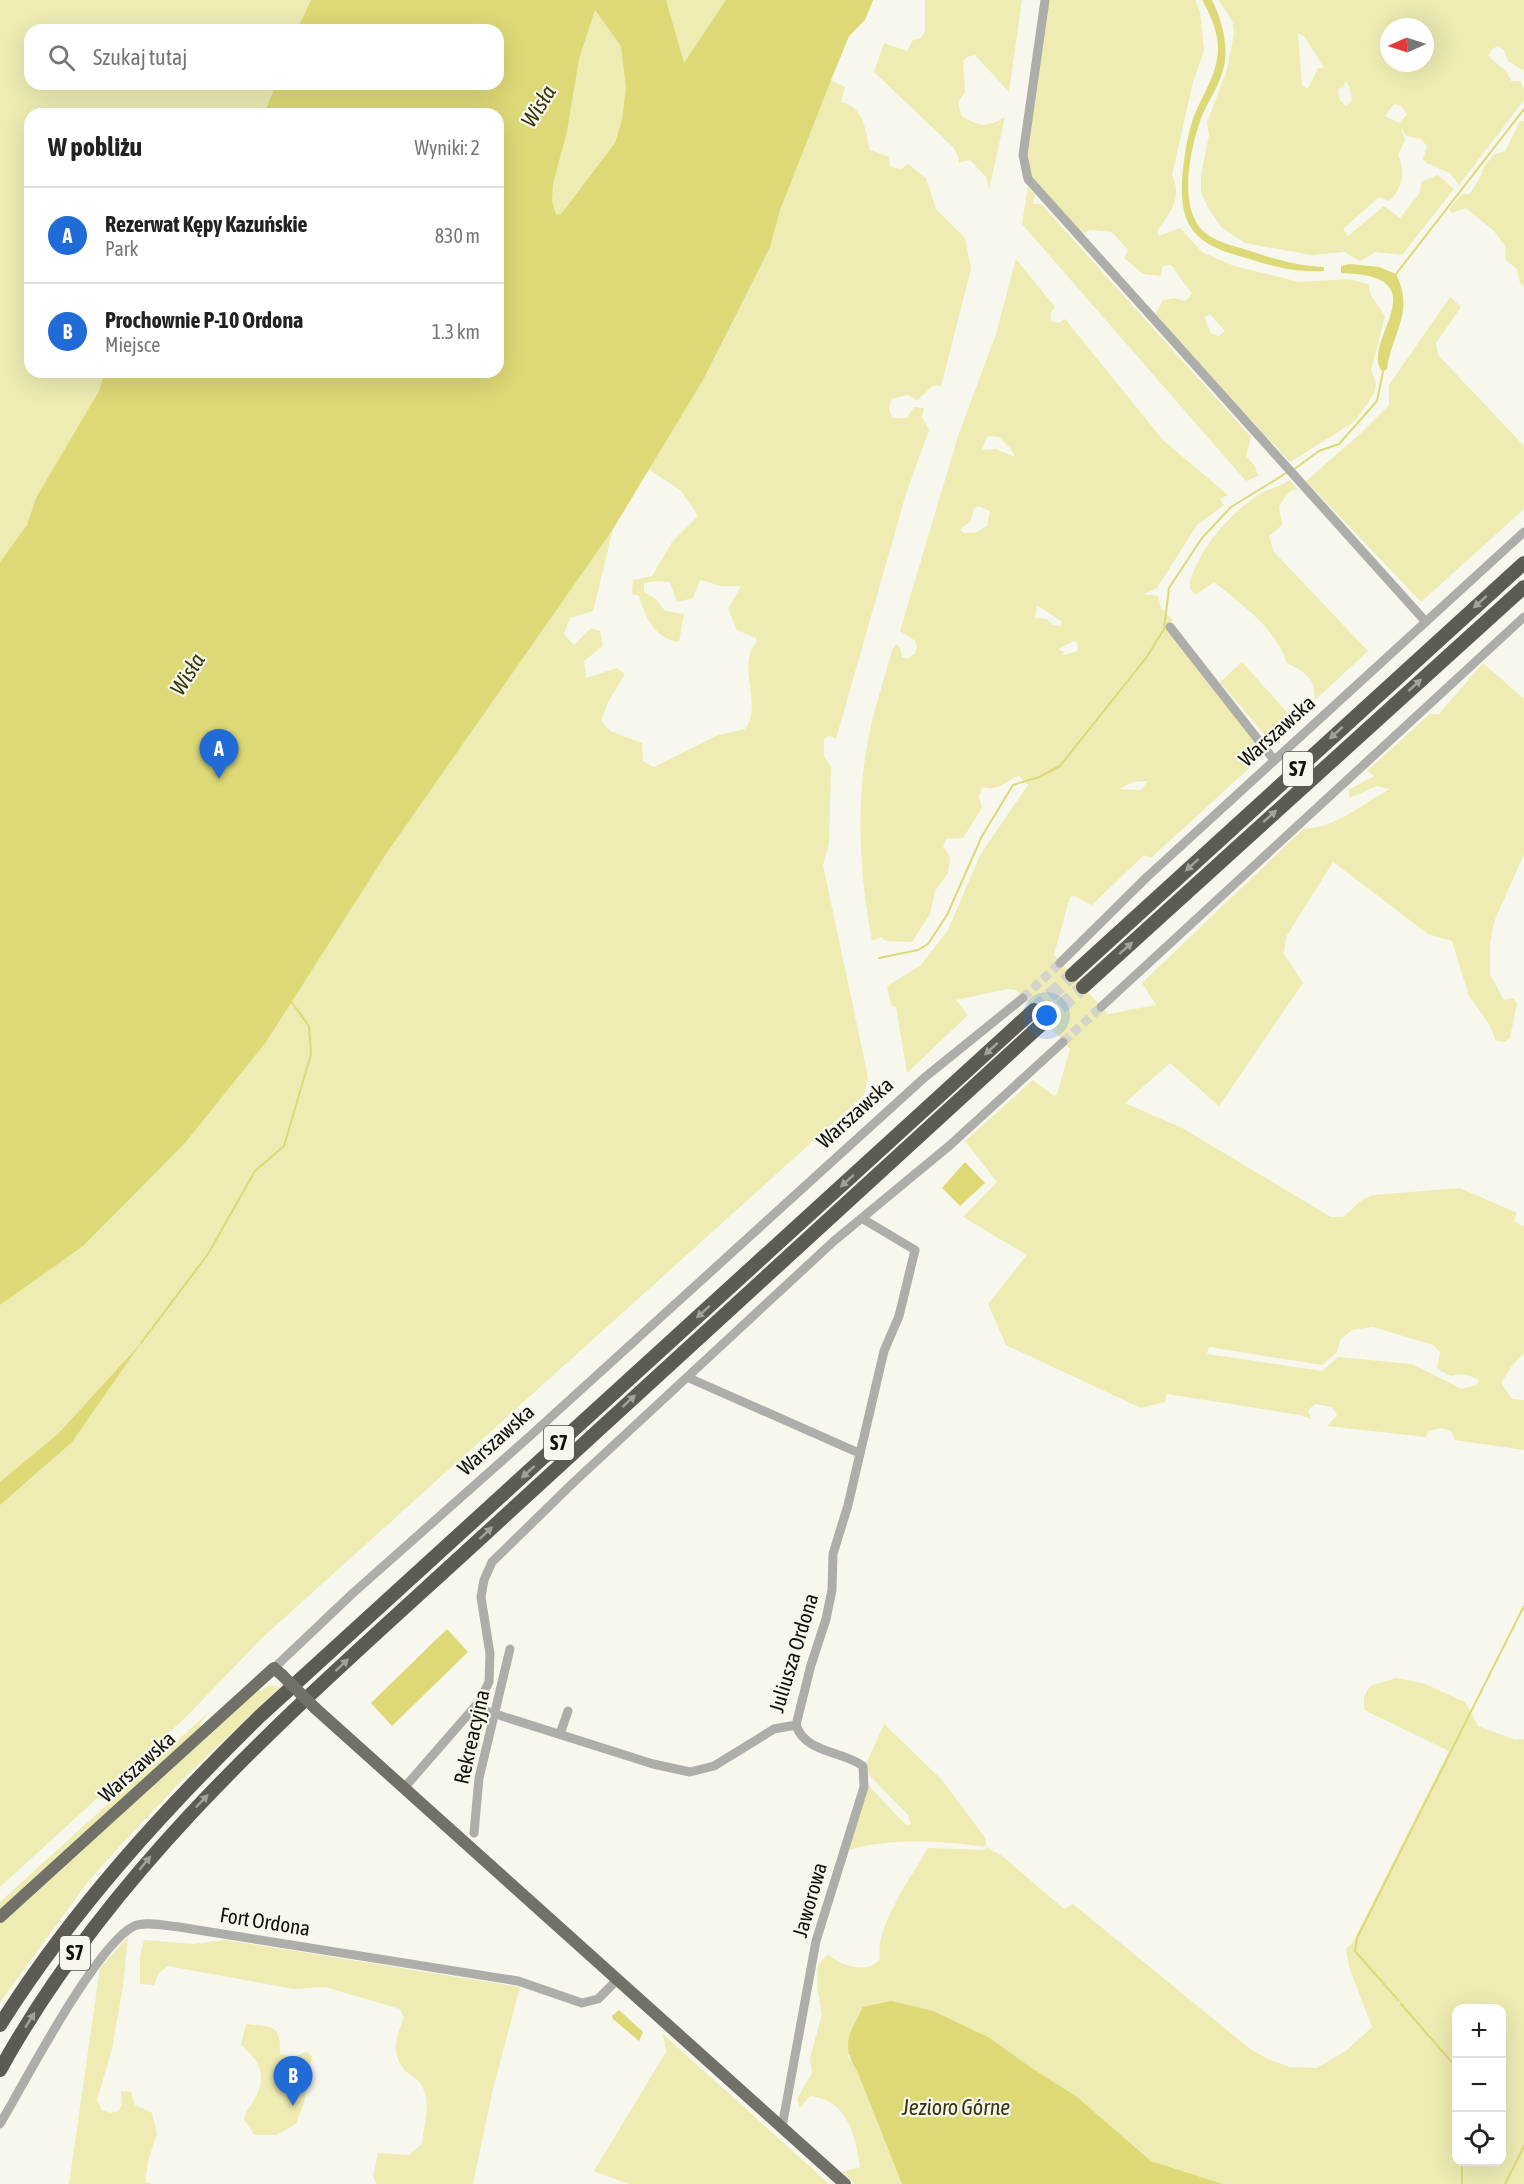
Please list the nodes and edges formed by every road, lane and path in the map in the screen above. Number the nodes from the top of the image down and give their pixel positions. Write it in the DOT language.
graph roads {
  1 [pos="1045,0"];
  2 [pos="1524,532"];
  3 [pos="1524,563"];
  4 [pos="1524,587"];
  5 [pos="1524,617"];
  6 [pos="1426,622"];
  7 [pos="1170,627"];
  8 [pos="1274,760"];
  9 [pos="1060,963"];
  10 [pos="1072,975"];
  11 [pos="1083,987"];
  12 [pos="1023,998"];
  13 [pos="1101,1007"];
  14 [pos="1034,1010"];
  15 [pos="1045,1022"];
  16 [pos="1063,1042"];
  17 [pos="863,1219"];
  18 [pos="689,1378"];
  19 [pos="859,1453"];
  20 [pos="510,1649"];
  21 [pos="278,1672"];
  22 [pos="477,1705"];
  23 [pos="568,1710"];
  24 [pos="495,1713"];
  25 [pos="796,1725"];
  26 [pos="560,1734"];
  27 [pos="404,1788"];
  28 [pos="474,1833"];
  29 [pos="0,1917"];
  30 [pos="617,1980"];
  31 [pos="23,1989"];
  32 [pos="0,2011"];
  33 [pos="0,2025"];
  34 [pos="0,2070"];
  35 [pos="0,2124"];
  36 [pos="782,2127"];
  37 [pos="845,2184"];
  1 -- 6 [label="street"];
  2 -- 6 [label="street, Warszawska"];
  3 -- 10 [label="highway, S7, one-way"];
  11 -- 4 [label="highway, S7, one-way"];
  5 -- 13 [label="street"];
  6 -- 8 [label="street, Warszawska"];
  7 -- 8 [label="street"];
  8 -- 9 [label="street, Warszawska"];
  12 -- 21 [label="street, Warszawska"];
  14 -- 31 [label="highway, S7, one-way"];
  34 -- 15 [label="highway, S7, one-way"];
  16 -- 17 [label="street"];
  17 -- 18 [label="street"];
  17 -- 19 [label="street, Juliusza Ordona"];
  18 -- 19 [label="street"];
  18 -- 22 [label="street"];
  19 -- 25 [label="street, Juliusza Ordona"];
  20 -- 24 [label="street, Rekreacyjna"];
  21 -- 27 [label="main road, bridge"];
  21 -- 29 [label="main road, Warszawska"];
  22 -- 24 [label="street, Juliusza Ordona"];
  22 -- 27 [label="street"];
  23 -- 26 [label="street"];
  24 -- 26 [label="street, Juliusza Ordona"];
  24 -- 28 [label="street, Rekreacyjna"];
  25 -- 26 [label="street, Juliusza Ordona"];
  25 -- 36 [label="street, Jaworowa"];
  27 -- 30 [label="main road"];
  30 -- 35 [label="street, Fort Ordona"];
  30 -- 36 [label="main road"];
  31 -- 32 [label="highway"];
  31 -- 33 [label="highway, S7"];
  36 -- 37 [label="main road"];
}
